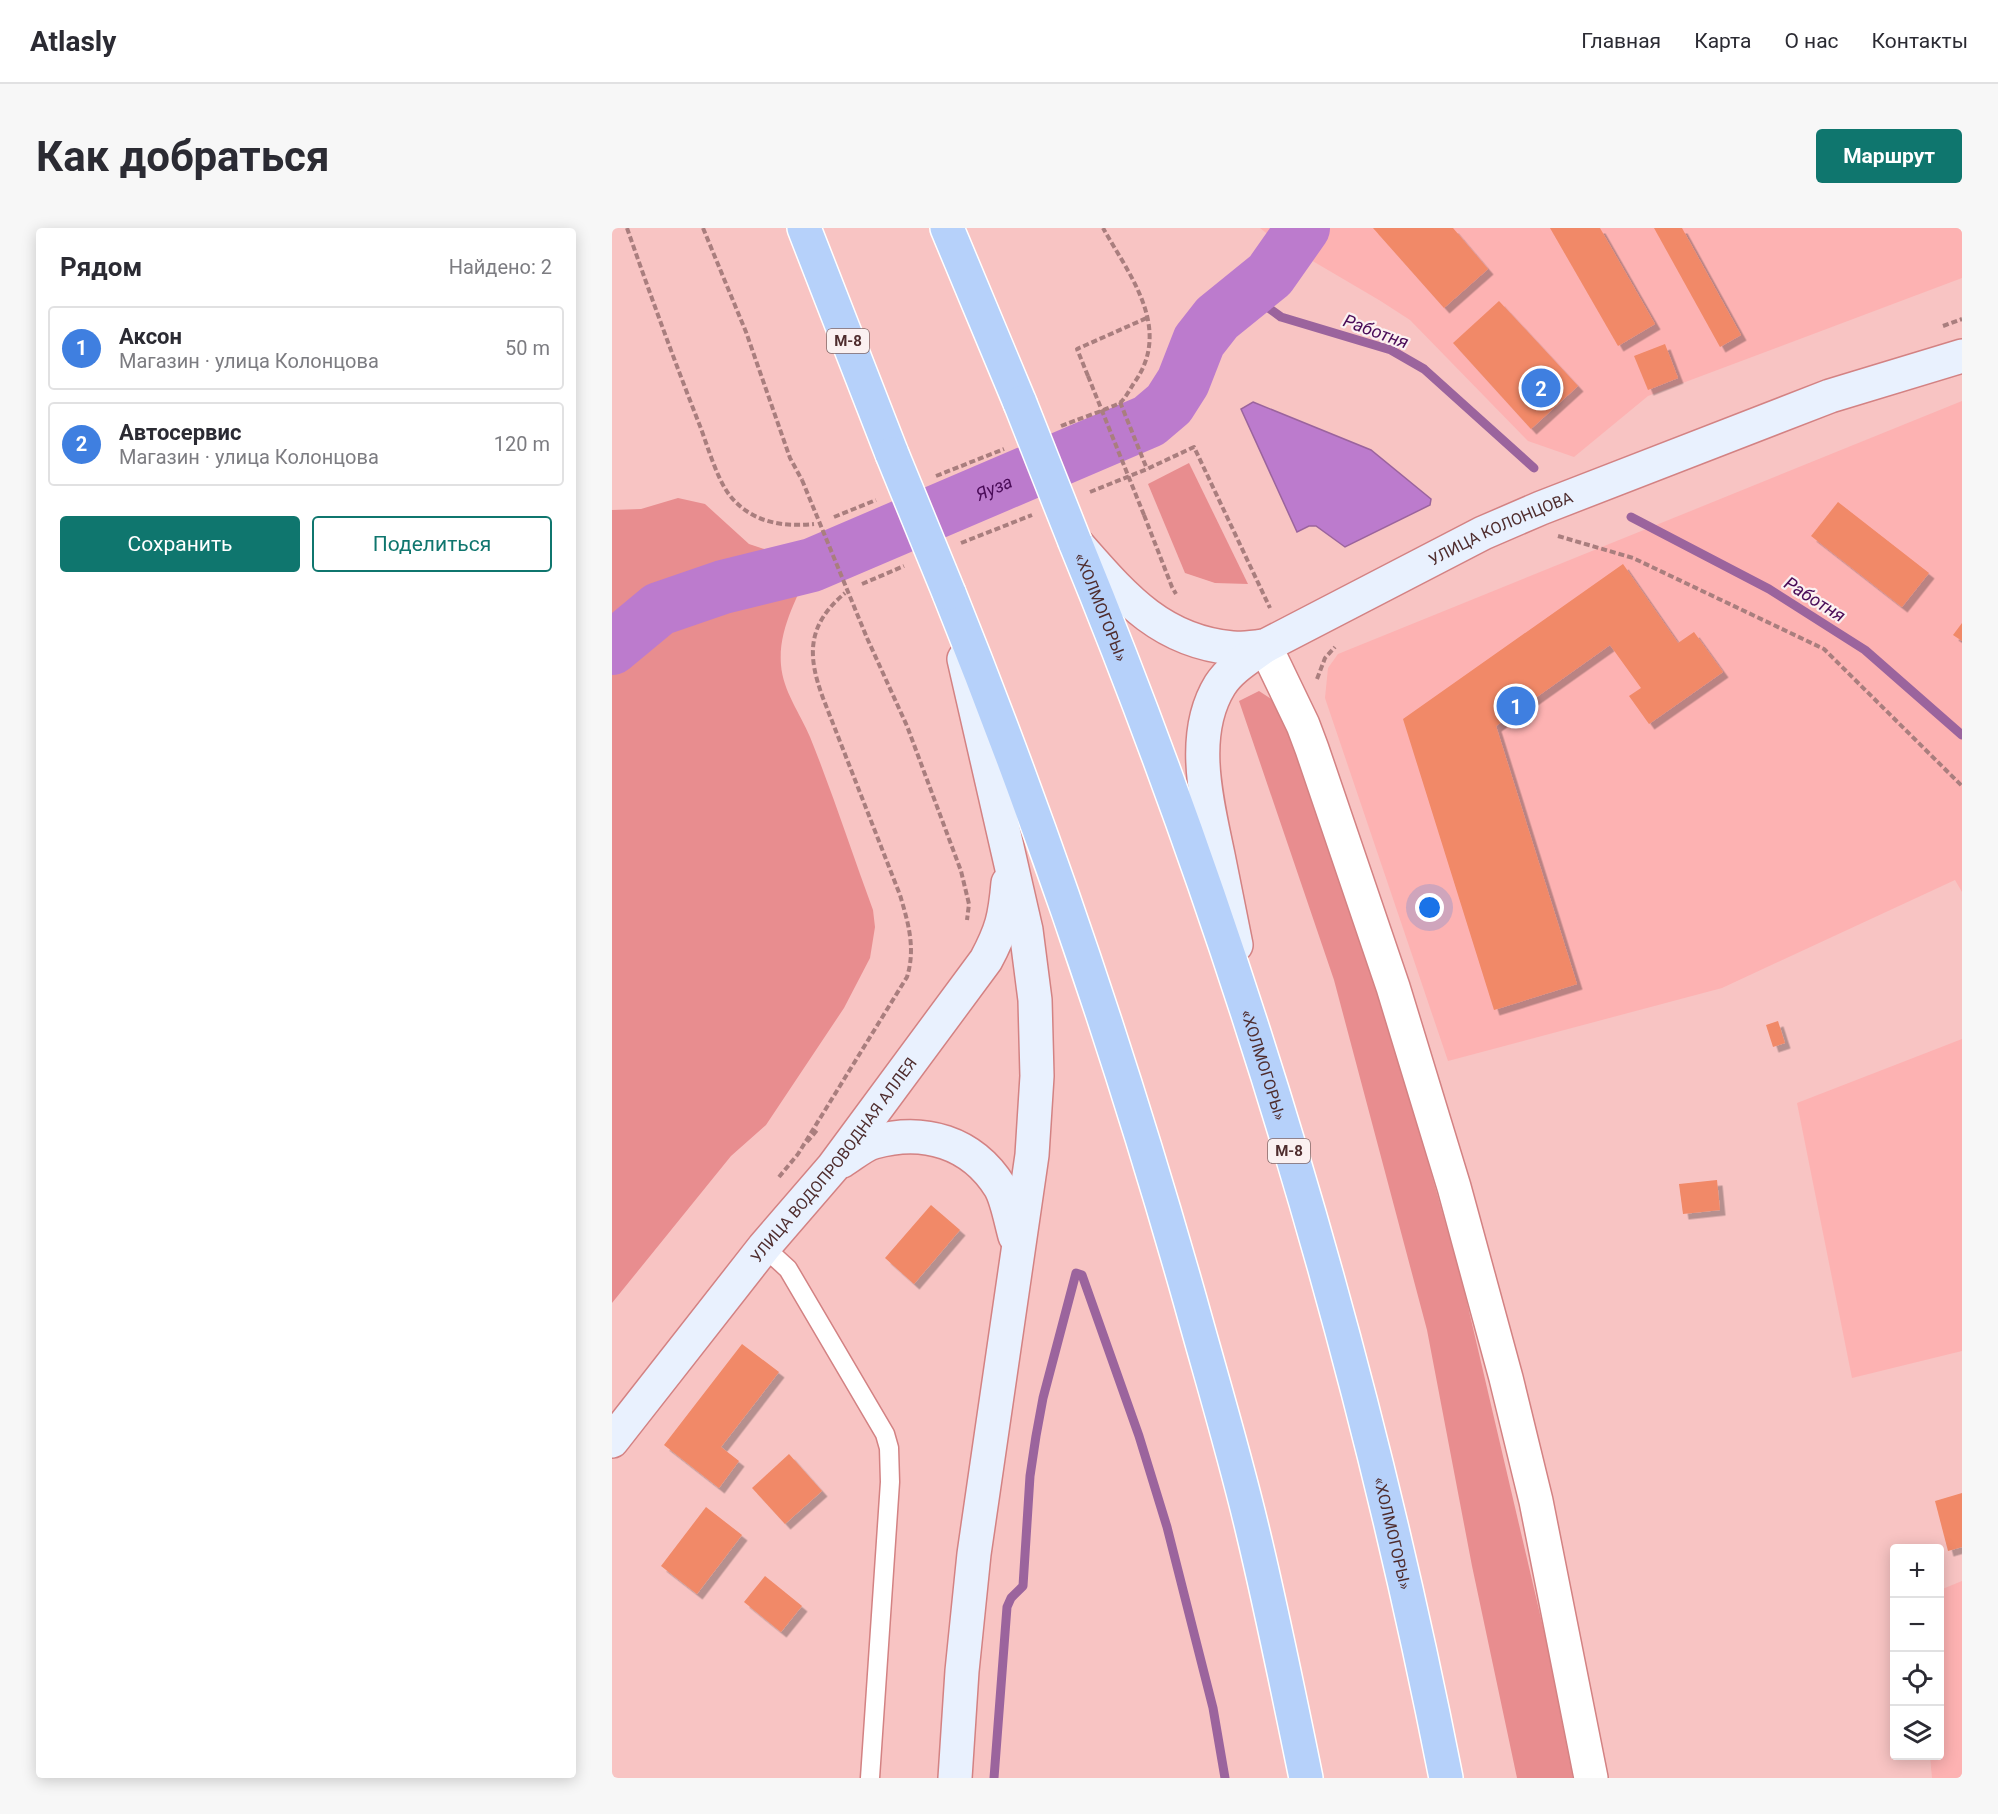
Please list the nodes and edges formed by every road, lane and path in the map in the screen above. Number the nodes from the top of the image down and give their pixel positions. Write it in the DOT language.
graph roads {
  1 [pos="627,228"];
  2 [pos="704,228"];
  3 [pos="804,228"];
  4 [pos="947,228"];
  5 [pos="1103,228"];
  6 [pos="1149,317"];
  7 [pos="1962,356"];
  8 [pos="1120,402"];
  9 [pos="1054,428"];
  10 [pos="1010,446"];
  11 [pos="1147,469"];
  12 [pos="933,477"];
  13 [pos="878,499"];
  14 [pos="834,517"];
  15 [pos="814,524"];
  16 [pos="1556,536"];
  17 [pos="1076,542"];
  18 [pos="844,593"];
  19 [pos="949,593"];
  20 [pos="1181,602"];
  21 [pos="1264,646"];
  22 [pos="1962,786"];
  23 [pos="1010,858"];
  24 [pos="966,927"];
  25 [pos="1254,1035"];
  26 [pos="828,1117"];
  27 [pos="798,1154"];
  28 [pos="833,1167"];
  29 [pos="776,1181"];
  30 [pos="764,1247"];
  31 [pos="1018,1247"];
  32 [pos="612,1442"];
  33 [pos="870,1778"];
  34 [pos="955,1778"];
  35 [pos="1306,1778"];
  36 [pos="1446,1778"];
  37 [pos="1591,1778"];
  1 -- 15 [label="path"];
  2 -- 24 [label="path, bridge"];
  3 -- 19 [label="highway, М-8, bridge"];
  4 -- 17 [label="highway, М-8, bridge"];
  5 -- 6 [label="path"];
  6 -- 8 [label="path"];
  6 -- 20 [label="path, bridge"];
  7 -- 21 [label="street, УЛИЦА КОЛОНЦОВА"];
  8 -- 9 [label="path"];
  8 -- 11 [label="path"];
  10 -- 12 [label="path"];
  13 -- 14 [label="path"];
  16 -- 22 [label="path"];
  17 -- 21 [label="street, УЛИЦА КОЛОНЦОВА"];
  17 -- 25 [label="highway, «ХОЛМОГОРЫ» / М-8"];
  18 -- 27 [label="path"];
  19 -- 23 [label="street"];
  19 -- 35 [label="highway, М-8"];
  21 -- 25 [label="street"];
  21 -- 37 [label="street"];
  23 -- 28 [label="street, УЛИЦА ВОДОПРОВОДНАЯ АЛЛЕЯ"];
  23 -- 31 [label="street"];
  25 -- 36 [label="highway, «ХОЛМОГОРЫ» / М-8"];
  26 -- 27 [label="path"];
  27 -- 29 [label="path"];
  28 -- 30 [label="street, УЛИЦА ВОДОПРОВОДНАЯ АЛЛЕЯ"];
  28 -- 31 [label="street"];
  30 -- 32 [label="street, УЛИЦА ВОДОПРОВОДНАЯ АЛЛЕЯ"];
  30 -- 33 [label="lane"];
  31 -- 34 [label="street"];
}
